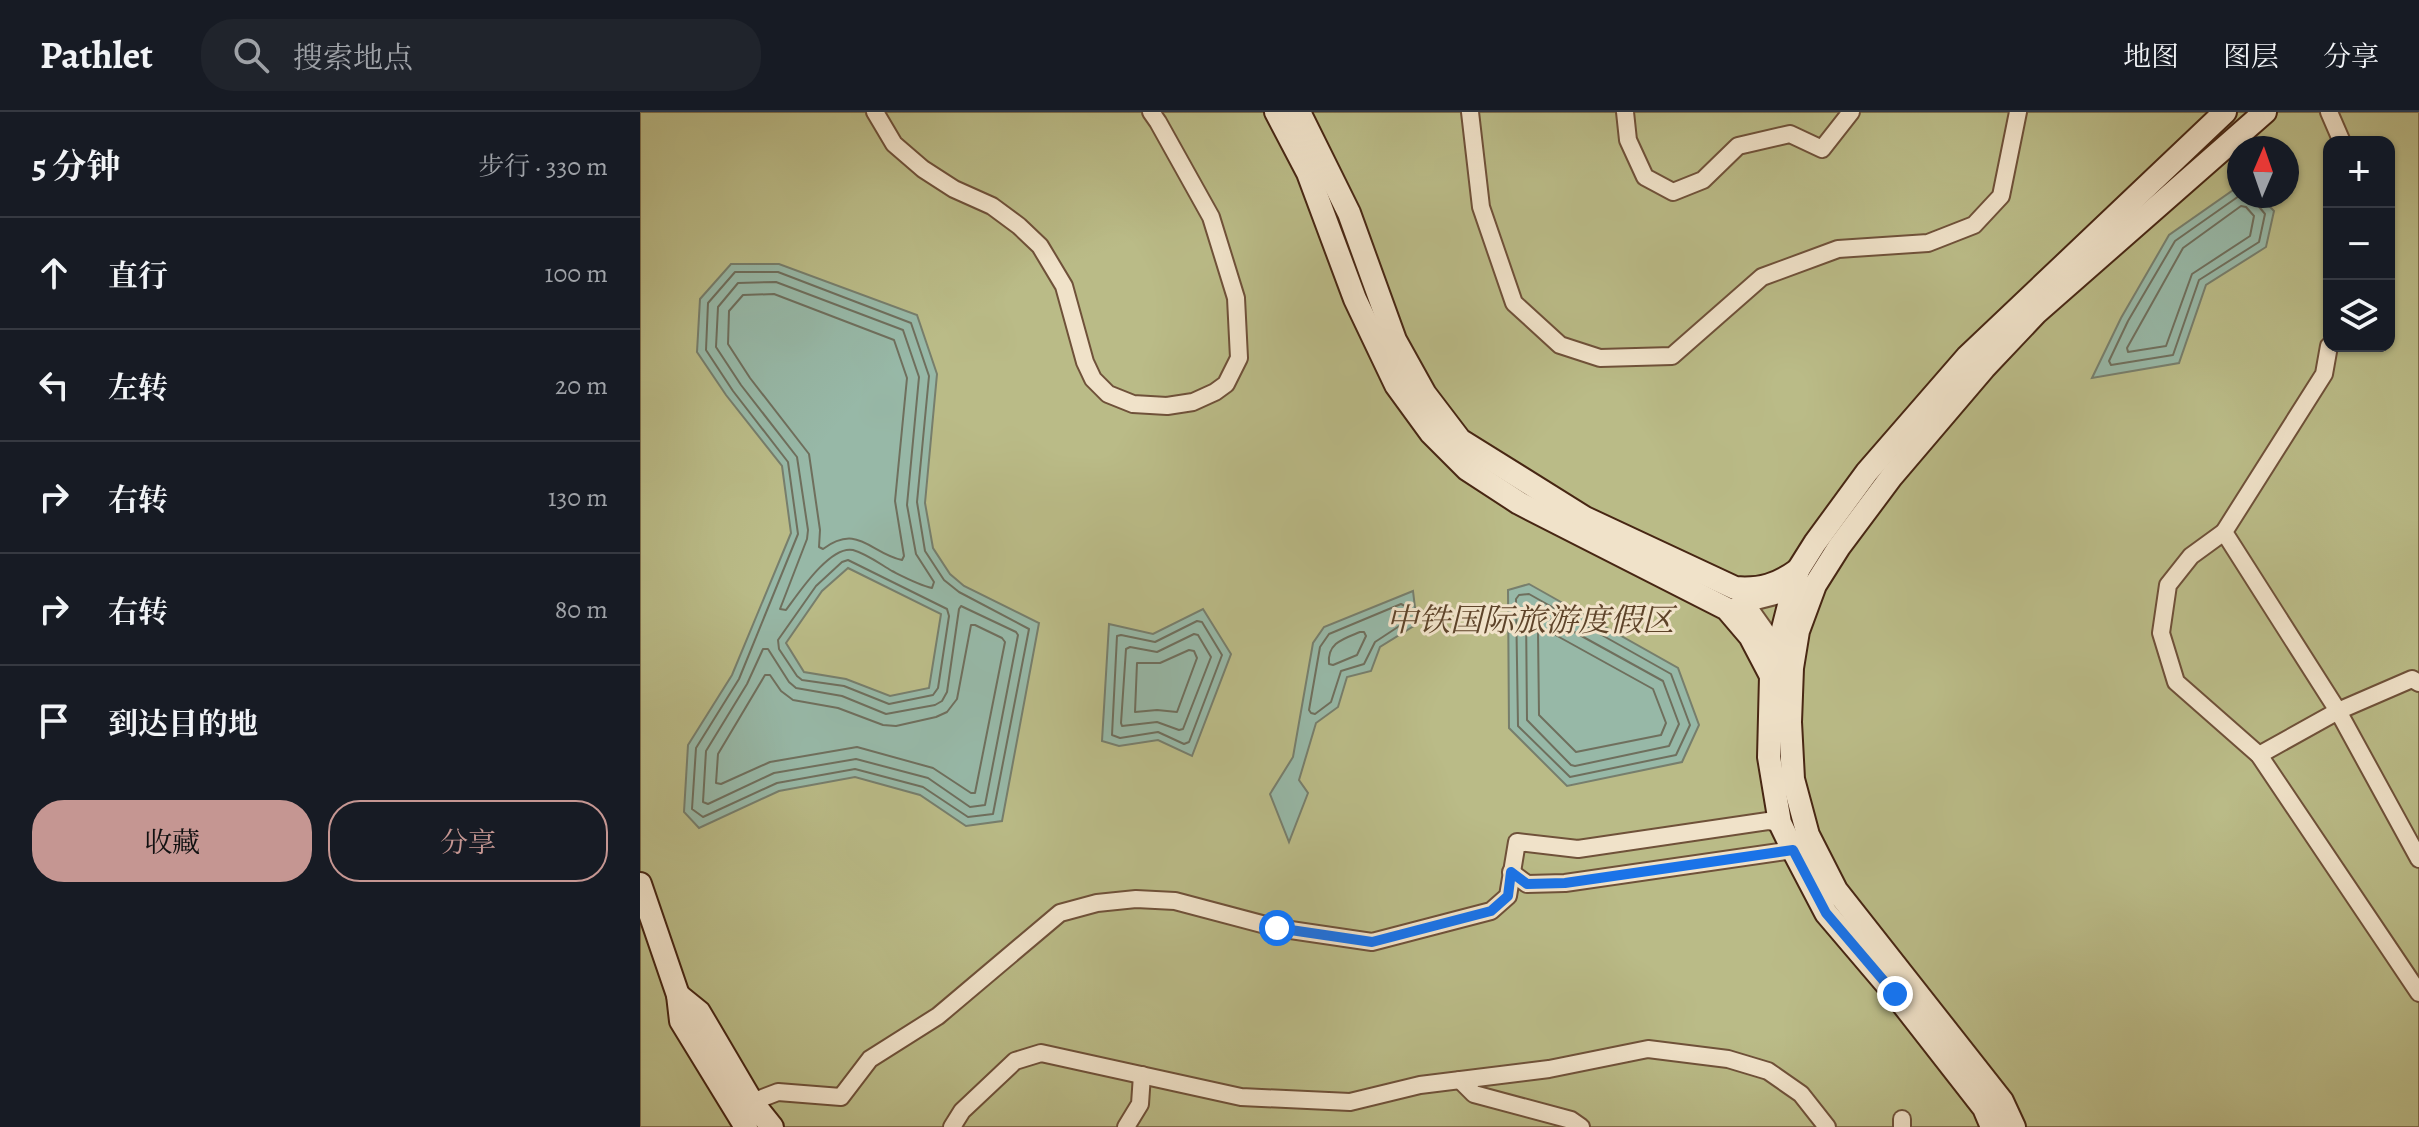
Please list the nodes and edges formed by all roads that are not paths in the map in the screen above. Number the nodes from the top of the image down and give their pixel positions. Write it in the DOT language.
graph roads {
  1 [pos="875,112"];
  2 [pos="1151,112"];
  3 [pos="1276,112"];
  4 [pos="1299,112"];
  5 [pos="1470,112"];
  6 [pos="1625,112"];
  7 [pos="1851,112"];
  8 [pos="2018,112"];
  9 [pos="2225,112"];
  10 [pos="2265,112"];
  11 [pos="2329,112"];
  12 [pos="2339,136"];
  13 [pos="2328,352"];
  14 [pos="2224,532"];
  15 [pos="1802,582"];
  16 [pos="1736,600"];
  17 [pos="1778,649"];
  18 [pos="1781,672"];
  19 [pos="2419,683"];
  20 [pos="2338,711"];
  21 [pos="2259,755"];
  22 [pos="1780,823"];
  23 [pos="1793,850"];
  24 [pos="2419,859"];
  25 [pos="1511,872"];
  26 [pos="640,884"];
  27 [pos="2419,993"];
  28 [pos="678,995"];
  29 [pos="1142,1075"];
  30 [pos="1460,1080"];
  31 [pos="752,1102"];
  32 [pos="746,1127"];
  33 [pos="772,1127"];
  34 [pos="952,1127"];
  35 [pos="1126,1127"];
  36 [pos="1581,1127"];
  37 [pos="1827,1127"];
  38 [pos="1992,1127"];
  39 [pos="2014,1127"];
  1 -- 2 [label="street"];
  3 -- 16 [label="street"];
  4 -- 16 [label="street"];
  5 -- 8 [label="street"];
  6 -- 7 [label="street"];
  9 -- 15 [label="street"];
  10 -- 15 [label="street"];
  11 -- 12 [label="street"];
  13 -- 14 [label="street"];
  14 -- 20 [label="street"];
  14 -- 21 [label="street"];
  15 -- 16 [label="street"];
  15 -- 17 [label="street"];
  15 -- 18 [label="street"];
  16 -- 17 [label="street"];
  16 -- 18 [label="street"];
  17 -- 18 [label="street"];
  18 -- 22 [label="street"];
  18 -- 39 [label="street"];
  19 -- 20 [label="street"];
  20 -- 21 [label="street"];
  20 -- 24 [label="street"];
  21 -- 27 [label="street"];
  22 -- 23 [label="street"];
  22 -- 25 [label="street"];
  23 -- 25 [label="street"];
  23 -- 38 [label="street"];
  25 -- 31 [label="street"];
  26 -- 28 [label="street"];
  28 -- 31 [label="street"];
  28 -- 32 [label="street"];
  29 -- 30 [label="street"];
  29 -- 34 [label="street"];
  29 -- 35 [label="street"];
  30 -- 36 [label="street"];
  30 -- 37 [label="street"];
  31 -- 33 [label="street"];
}
